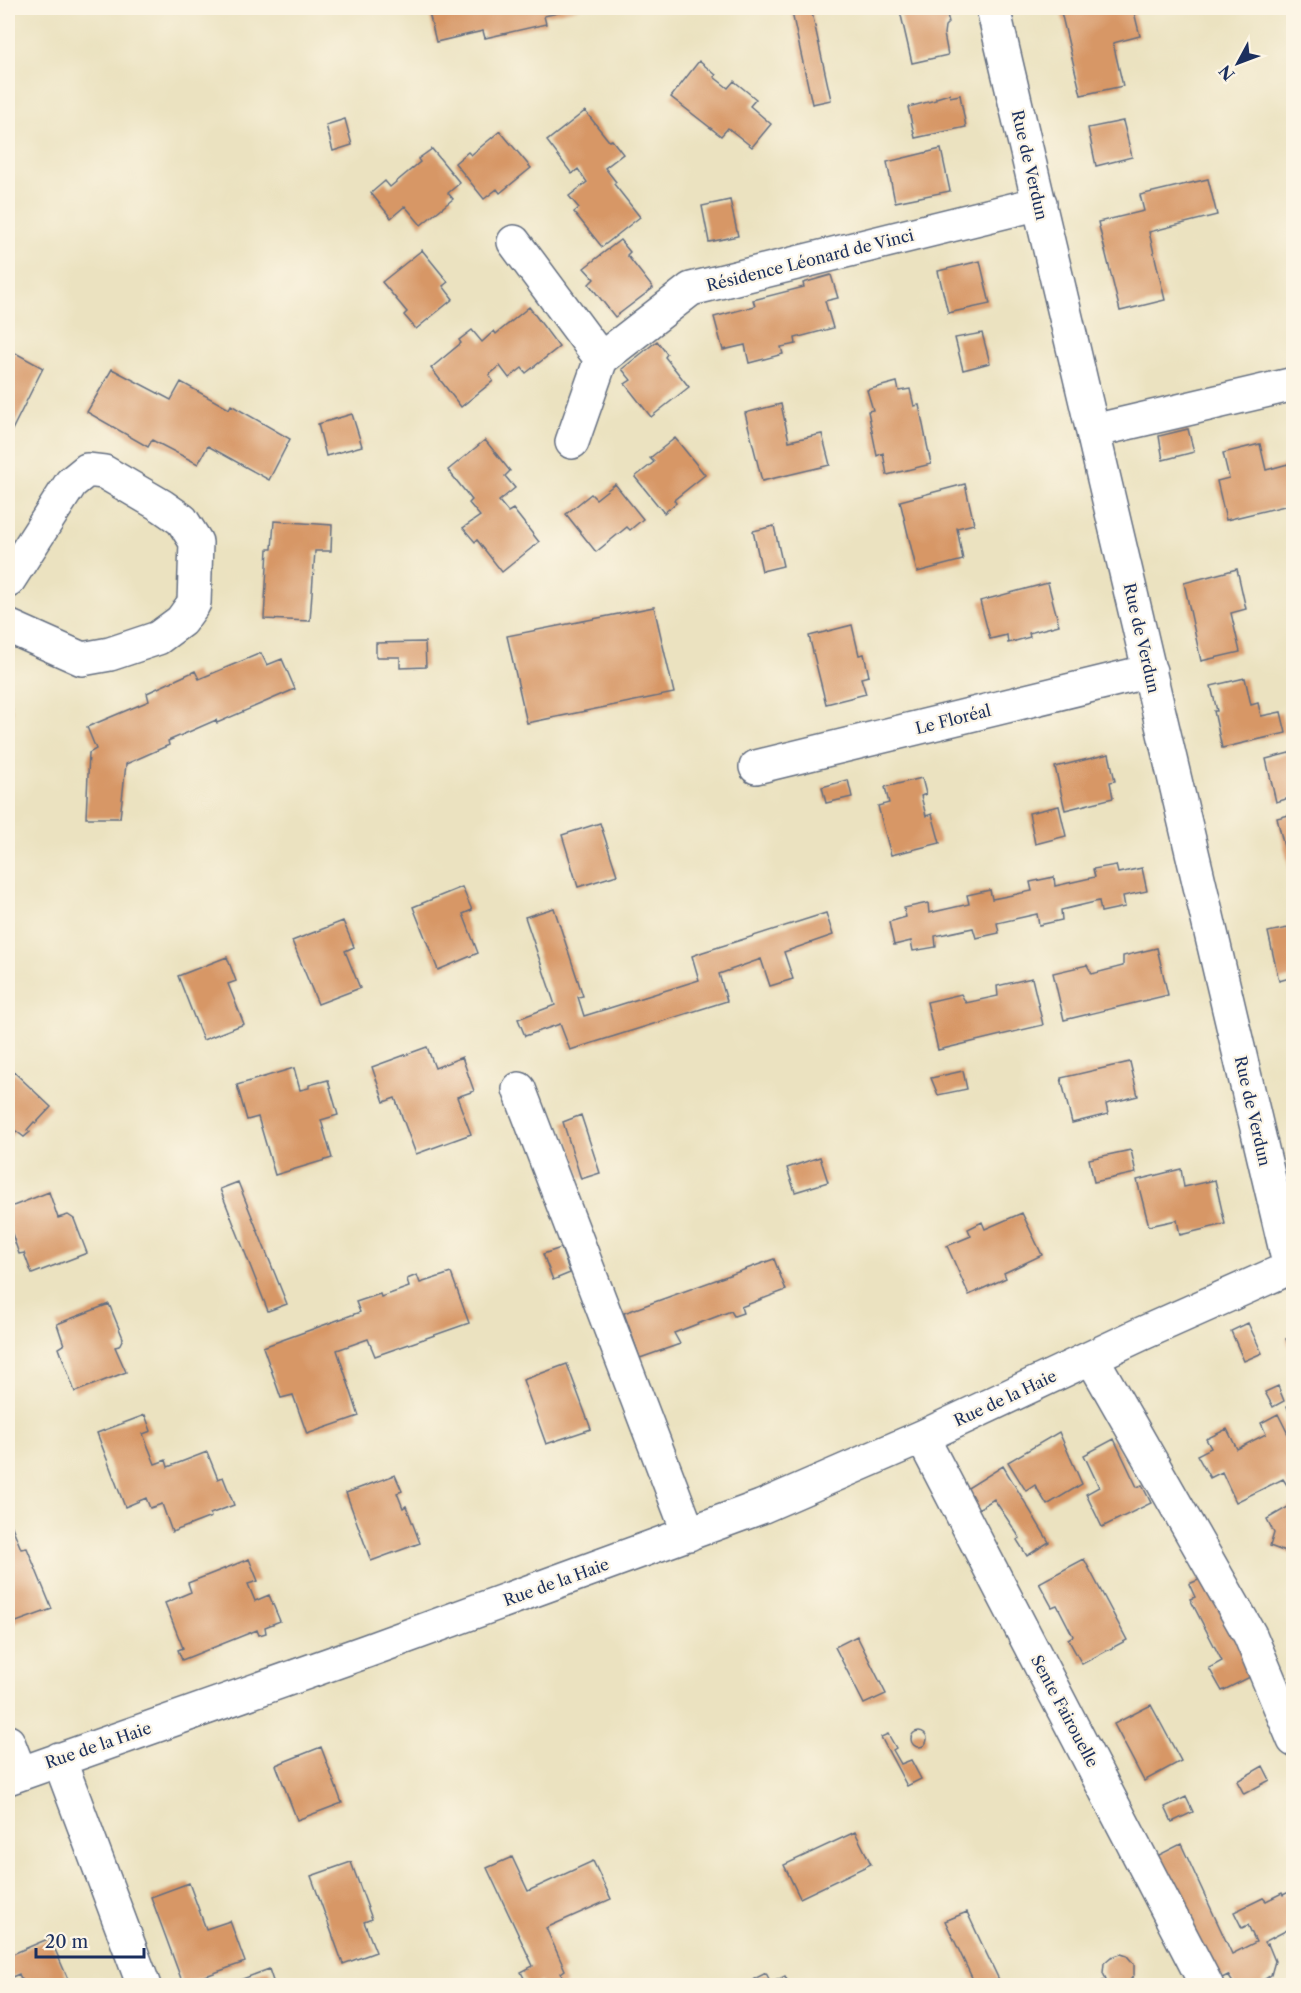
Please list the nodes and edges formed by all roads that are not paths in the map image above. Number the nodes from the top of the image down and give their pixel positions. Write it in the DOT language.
graph roads {
  1 [pos="993,8"];
  2 [pos="1040,203"];
  3 [pos="514,242"];
  4 [pos="601,359"];
  5 [pos="1293,384"];
  6 [pos="1093,431"];
  7 [pos="572,442"];
  8 [pos="8,581"];
  9 [pos="8,627"];
  10 [pos="1150,671"];
  11 [pos="756,767"];
  12 [pos="519,1089"];
  13 [pos="1292,1267"];
  14 [pos="1092,1358"];
  15 [pos="922,1437"];
  16 [pos="689,1534"];
  17 [pos="1293,1740"];
  18 [pos="8,1742"];
  19 [pos="59,1759"];
  20 [pos="14,1775"];
  21 [pos="144,1986"];
  22 [pos="1207,1986"];
  1 -- 2 [label="street, Rue de Verdun"];
  2 -- 4 [label="street, Résidence Léonard de Vinci"];
  2 -- 6 [label="street, Rue de Verdun"];
  3 -- 4 [label="street"];
  4 -- 7 [label="street"];
  5 -- 6 [label="street"];
  6 -- 10 [label="street, Rue de Verdun"];
  8 -- 9 [label="street"];
  10 -- 11 [label="street, Le Floréal"];
  10 -- 13 [label="street, Rue de Verdun"];
  12 -- 16 [label="street"];
  13 -- 14 [label="street, Rue de la Haie"];
  14 -- 15 [label="street, Rue de la Haie"];
  14 -- 17 [label="street"];
  15 -- 16 [label="street, Rue de la Haie"];
  15 -- 22 [label="street, Sente Fairouelle"];
  16 -- 19 [label="street, Rue de la Haie"];
  18 -- 20 [label="street"];
  19 -- 20 [label="street, Rue de la Haie"];
  19 -- 21 [label="street"];
}
